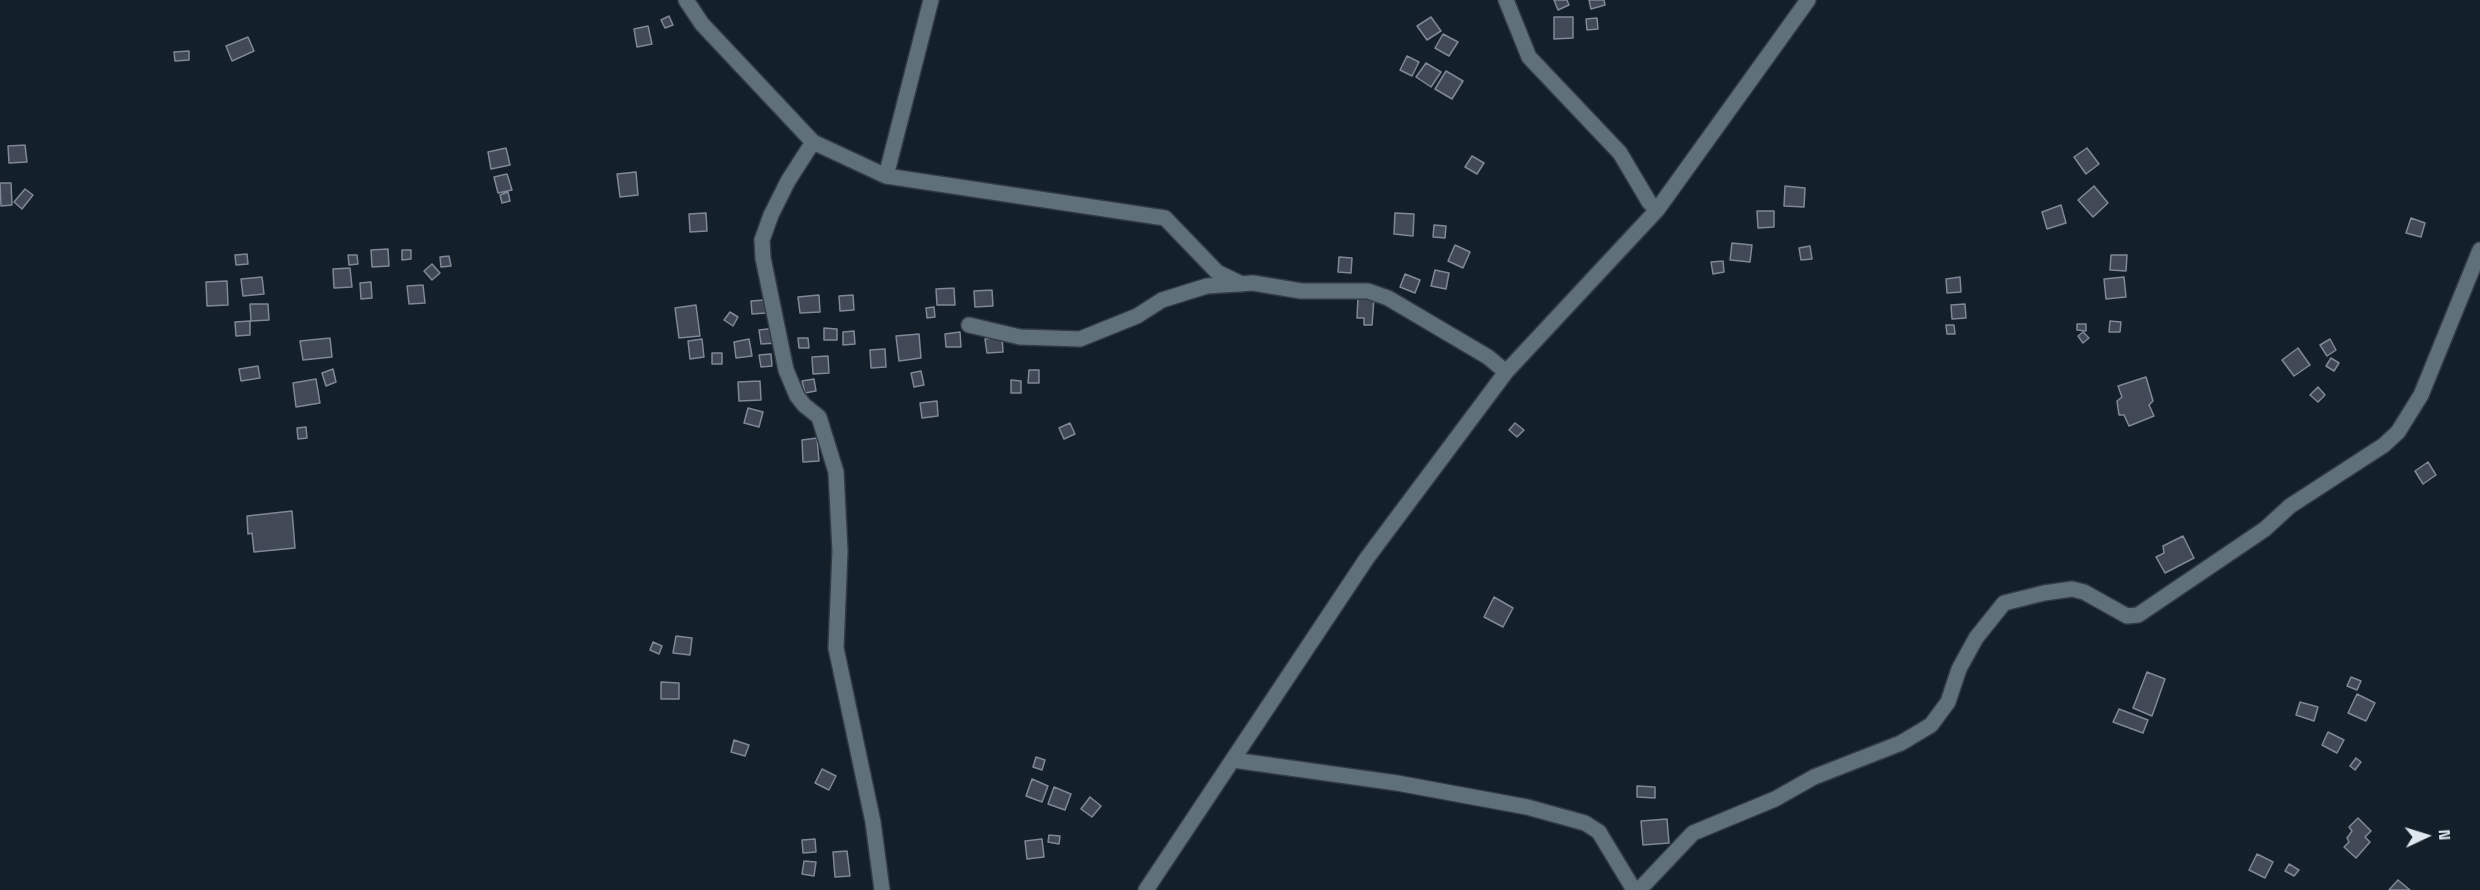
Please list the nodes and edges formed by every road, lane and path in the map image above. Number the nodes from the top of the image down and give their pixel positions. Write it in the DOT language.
graph roads {
  1 [pos="686,0"];
  2 [pos="931,0"];
  3 [pos="1506,0"];
  4 [pos="1808,0"];
  5 [pos="813,142"];
  6 [pos="886,176"];
  7 [pos="1657,210"];
  8 [pos="2480,250"];
  9 [pos="1242,284"];
  10 [pos="969,325"];
  11 [pos="1506,372"];
  12 [pos="1233,760"];
  13 [pos="882,890"];
  14 [pos="1146,890"];
  15 [pos="1634,890"];
  16 [pos="1639,890"];
  1 -- 5 [label="street"];
  2 -- 6 [label="street"];
  3 -- 7 [label="street"];
  4 -- 7 [label="street"];
  5 -- 6 [label="street"];
  5 -- 13 [label="street"];
  6 -- 9 [label="street"];
  7 -- 11 [label="street"];
  8 -- 16 [label="street"];
  9 -- 10 [label="street"];
  9 -- 11 [label="street"];
  11 -- 12 [label="street"];
  12 -- 14 [label="street"];
  12 -- 15 [label="street"];
}
